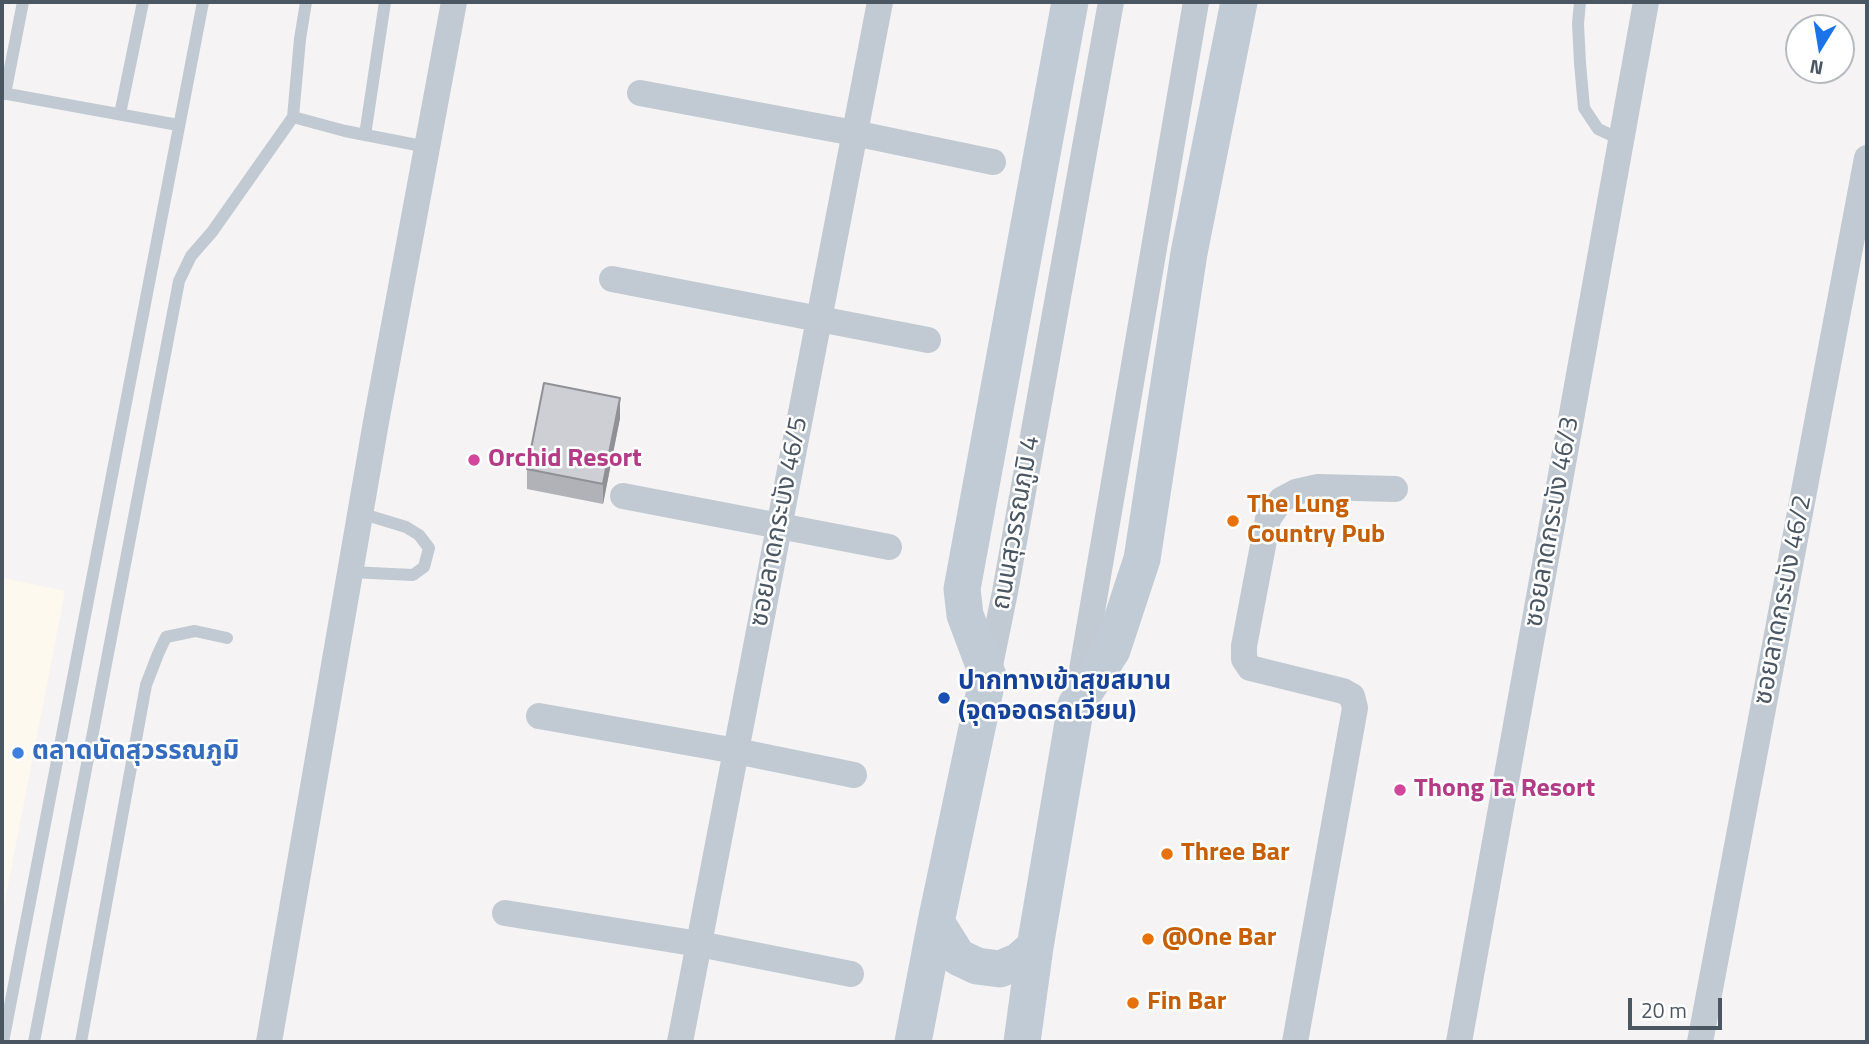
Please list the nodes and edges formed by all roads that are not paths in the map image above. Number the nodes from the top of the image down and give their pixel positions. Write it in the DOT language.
graph roads {
  1 [pos="23,2"];
  2 [pos="143,2"];
  3 [pos="203,2"];
  4 [pos="306,2"];
  5 [pos="386,2"];
  6 [pos="454,2"];
  7 [pos="880,2"];
  8 [pos="1070,2"];
  9 [pos="1111,2"];
  10 [pos="1196,2"];
  11 [pos="1239,2"];
  12 [pos="1580,2"];
  13 [pos="1646,2"];
  14 [pos="640,93"];
  15 [pos="3,94"];
  16 [pos="120,114"];
  17 [pos="293,117"];
  18 [pos="178,125"];
  19 [pos="854,133"];
  20 [pos="365,135"];
  21 [pos="1623,140"];
  22 [pos="427,147"];
  23 [pos="1867,158"];
  24 [pos="993,162"];
  25 [pos="612,279"];
  26 [pos="820,318"];
  27 [pos="928,340"];
  28 [pos="1395,489"];
  29 [pos="623,496"];
  30 [pos="360,513"];
  31 [pos="778,526"];
  32 [pos="889,547"];
  33 [pos="350,572"];
  34 [pos="228,638"];
  35 [pos="988,676"];
  36 [pos="1076,705"];
  37 [pos="539,716"];
  38 [pos="736,751"];
  39 [pos="854,775"];
  40 [pos="505,913"];
  41 [pos="936,922"];
  42 [pos="699,944"];
  43 [pos="1035,947"];
  44 [pos="851,974"];
  45 [pos="3,1042"];
  46 [pos="34,1042"];
  47 [pos="81,1042"];
  48 [pos="268,1042"];
  49 [pos="680,1042"];
  50 [pos="913,1042"];
  51 [pos="1021,1042"];
  52 [pos="1295,1042"];
  53 [pos="1460,1042"];
  54 [pos="1700,1042"];
  1 -- 15 [label="lane"];
  2 -- 16 [label="lane"];
  3 -- 18 [label="lane"];
  4 -- 17 [label="lane"];
  5 -- 20 [label="lane"];
  6 -- 22 [label="street"];
  7 -- 19 [label="street, ซอยลาดกระบัง 46/5"];
  8 -- 35 [label="street"];
  9 -- 35 [label="street, ถนนสุวรรณภูมิ 4"];
  10 -- 36 [label="street"];
  11 -- 36 [label="street"];
  12 -- 21 [label="lane"];
  13 -- 21 [label="street, ซอยลาดกระบัง 46/3"];
  14 -- 19 [label="street"];
  15 -- 16 [label="lane"];
  16 -- 18 [label="lane"];
  17 -- 20 [label="lane"];
  17 -- 46 [label="lane"];
  18 -- 45 [label="lane"];
  19 -- 24 [label="street"];
  19 -- 26 [label="street, ซอยลาดกระบัง 46/5"];
  20 -- 22 [label="lane"];
  21 -- 53 [label="street, ซอยลาดกระบัง 46/3"];
  22 -- 30 [label="street"];
  23 -- 54 [label="street, ซอยลาดกระบัง 46/2"];
  25 -- 26 [label="street"];
  26 -- 27 [label="street"];
  26 -- 31 [label="street, ซอยลาดกระบัง 46/5"];
  28 -- 52 [label="street"];
  29 -- 31 [label="street"];
  30 -- 33 [label="street"];
  30 -- 33 [label="lane"];
  31 -- 32 [label="street"];
  31 -- 38 [label="street, ซอยลาดกระบัง 46/5"];
  33 -- 48 [label="street"];
  34 -- 47 [label="lane"];
  35 -- 41 [label="street, ถนนสุวรรณภูมิ 4"];
  36 -- 43 [label="street"];
  37 -- 38 [label="street"];
  38 -- 39 [label="street"];
  38 -- 42 [label="street, ซอยลาดกระบัง 46/5"];
  40 -- 42 [label="street"];
  41 -- 43 [label="street"];
  41 -- 50 [label="street, ถนนสุวรรณภูมิ 4"];
  42 -- 44 [label="street"];
  42 -- 49 [label="street, ซอยลาดกระบัง 46/5"];
  43 -- 51 [label="street"];
}
